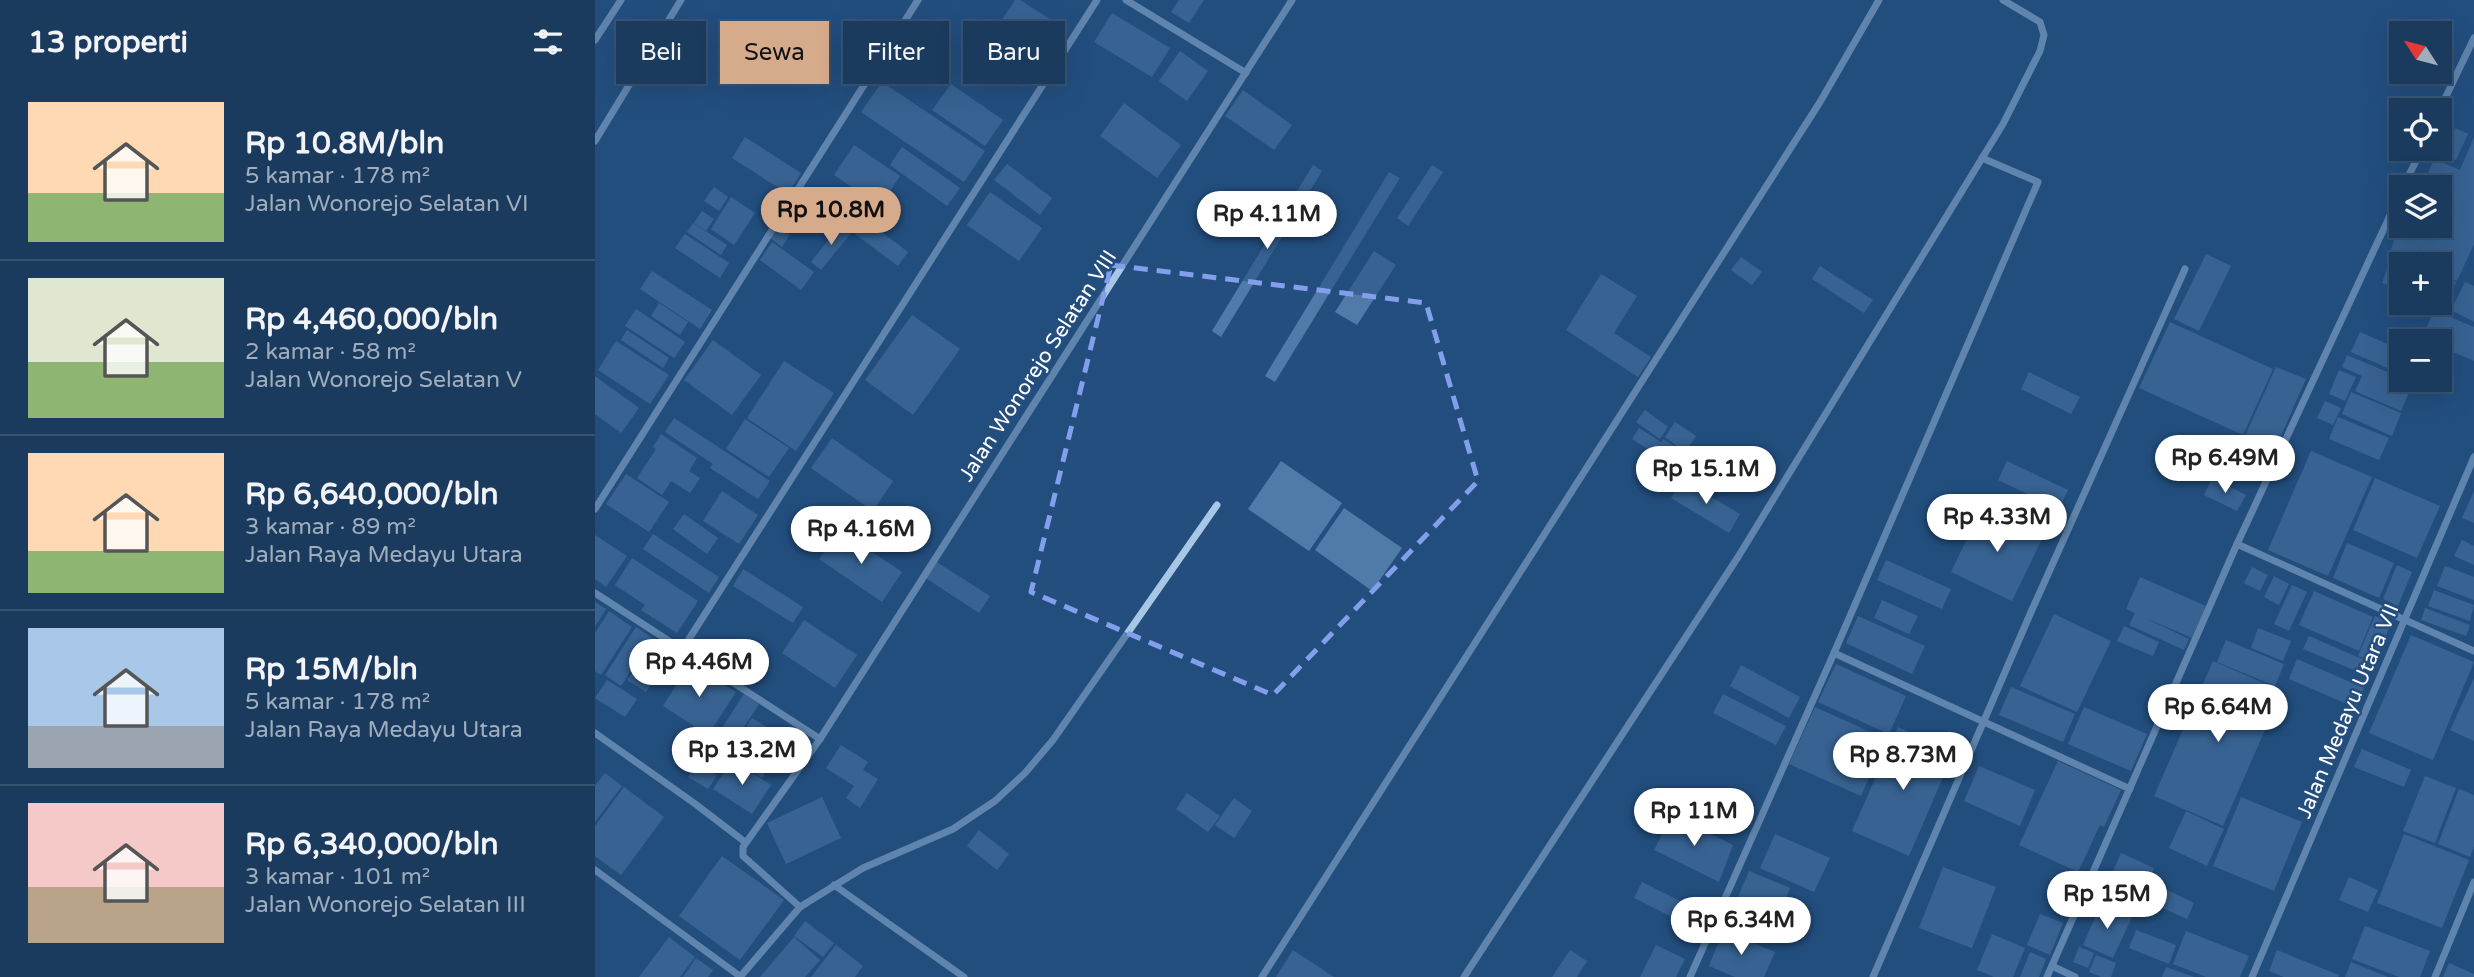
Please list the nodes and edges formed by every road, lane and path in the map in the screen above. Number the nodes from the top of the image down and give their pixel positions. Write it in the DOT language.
graph roads {
  1 [pos="621,0"];
  2 [pos="681,0"];
  3 [pos="918,0"];
  4 [pos="1097,0"];
  5 [pos="1126,0"];
  6 [pos="1292,0"];
  7 [pos="1879,0"];
  8 [pos="2003,0"];
  9 [pos="2474,38"];
  10 [pos="595,40"];
  11 [pos="1246,73"];
  12 [pos="2445,98"];
  13 [pos="595,141"];
  14 [pos="1982,158"];
  15 [pos="2389,218"];
  16 [pos="2185,269"];
  17 [pos="2474,457"];
  18 [pos="1217,505"];
  19 [pos="595,509"];
  20 [pos="2237,544"];
  21 [pos="595,593"];
  22 [pos="2406,621"];
  23 [pos="682,650"];
  24 [pos="2474,651"];
  25 [pos="1834,653"];
  26 [pos="1984,721"];
  27 [pos="595,733"];
  28 [pos="820,739"];
  29 [pos="2130,789"];
  30 [pos="745,841"];
  31 [pos="595,870"];
  32 [pos="2474,882"];
  33 [pos="834,885"];
  34 [pos="800,907"];
  35 [pos="2052,966"];
  36 [pos="741,977"];
  37 [pos="964,977"];
  38 [pos="1262,977"];
  39 [pos="1464,977"];
  40 [pos="1690,977"];
  41 [pos="1873,977"];
  42 [pos="2047,977"];
  43 [pos="2075,977"];
  44 [pos="2252,977"];
  45 [pos="2435,977"];
  1 -- 10 [label="street"];
  2 -- 13 [label="street"];
  3 -- 19 [label="street"];
  4 -- 23 [label="street"];
  5 -- 11 [label="street"];
  6 -- 11 [label="street, Jalan Wonorejo Selatan VIII"];
  7 -- 38 [label="street"];
  8 -- 14 [label="street"];
  9 -- 12 [label="street"];
  11 -- 28 [label="street, Jalan Wonorejo Selatan VIII"];
  14 -- 25 [label="street"];
  14 -- 39 [label="street"];
  15 -- 20 [label="street"];
  16 -- 26 [label="street"];
  17 -- 22 [label="street, Jalan Medayu Utara VII"];
  18 -- 33 [label="street"];
  20 -- 22 [label="street"];
  20 -- 29 [label="street"];
  21 -- 23 [label="street"];
  22 -- 24 [label="street"];
  22 -- 44 [label="street, Jalan Medayu Utara VII"];
  23 -- 28 [label="street"];
  25 -- 26 [label="street"];
  25 -- 40 [label="street"];
  26 -- 29 [label="street"];
  26 -- 41 [label="street"];
  27 -- 30 [label="street"];
  28 -- 30 [label="street, Jalan Wonorejo Selatan VIII"];
  29 -- 35 [label="street"];
  30 -- 34 [label="street"];
  31 -- 36 [label="street"];
  32 -- 45 [label="street"];
  33 -- 34 [label="street"];
  33 -- 37 [label="street"];
  34 -- 36 [label="street"];
  35 -- 42 [label="street"];
  35 -- 43 [label="street"];
}
